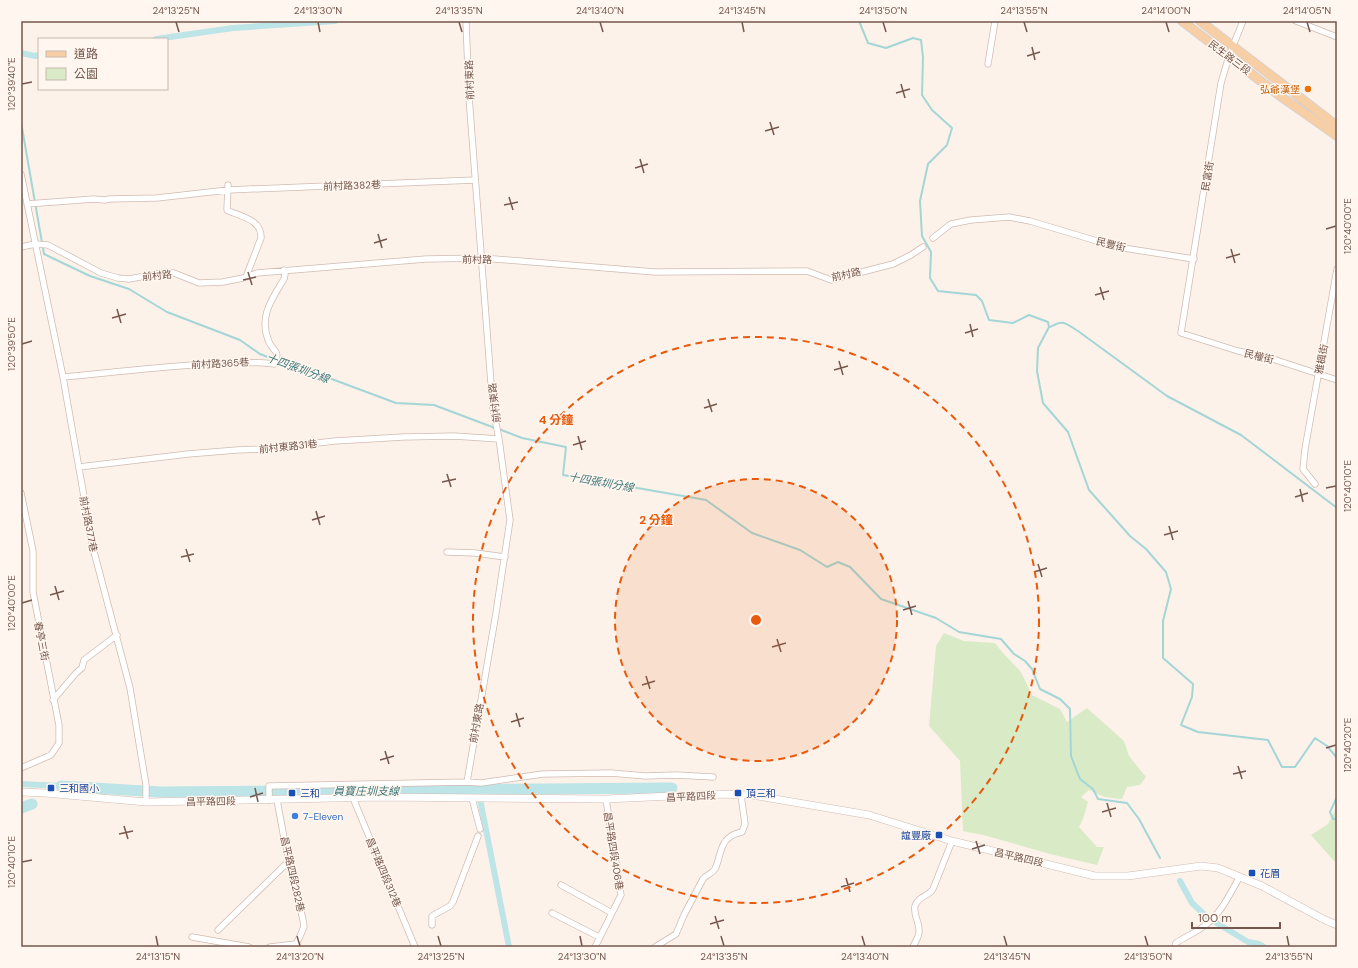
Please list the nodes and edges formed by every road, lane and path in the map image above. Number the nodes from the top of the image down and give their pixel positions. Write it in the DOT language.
graph roads {
  1 [pos="466,21"];
  2 [pos="995,21"];
  3 [pos="1182,21"];
  4 [pos="1200,21"];
  5 [pos="1243,21"];
  6 [pos="1296,21"];
  7 [pos="1337,37"];
  8 [pos="1234,47"];
  9 [pos="1229,56"];
  10 [pos="988,64"];
  11 [pos="1337,126"];
  12 [pos="1337,136"];
  13 [pos="21,174"];
  14 [pos="475,180"];
  15 [pos="228,187"];
  16 [pos="27,204"];
  17 [pos="933,238"];
  18 [pos="34,244"];
  19 [pos="21,247"];
  20 [pos="923,247"];
  21 [pos="482,258"];
  22 [pos="1194,259"];
  23 [pos="1337,269"];
  24 [pos="284,270"];
  25 [pos="246,277"];
  26 [pos="1181,333"];
  27 [pos="1318,374"];
  28 [pos="63,377"];
  29 [pos="1337,380"];
  30 [pos="499,439"];
  31 [pos="79,467"];
  32 [pos="1315,484"];
  33 [pos="21,493"];
  34 [pos="447,552"];
  35 [pos="505,557"];
  36 [pos="117,635"];
  37 [pos="53,700"];
  38 [pos="21,768"];
  39 [pos="713,777"];
  40 [pos="467,782"];
  41 [pos="21,792"];
  42 [pos="741,795"];
  43 [pos="353,798"];
  44 [pos="472,798"];
  45 [pos="606,799"];
  46 [pos="268,800"];
  47 [pos="277,800"];
  48 [pos="146,802"];
  49 [pos="480,829"];
  50 [pos="478,836"];
  51 [pos="952,841"];
  52 [pos="289,861"];
  53 [pos="1239,878"];
  54 [pos="561,885"];
  55 [pos="552,913"];
  56 [pos="612,913"];
  57 [pos="432,925"];
  58 [pos="1337,925"];
  59 [pos="218,930"];
  60 [pos="192,937"];
  61 [pos="599,937"];
  62 [pos="596,945"];
  63 [pos="296,946"];
  64 [pos="249,947"];
  65 [pos="270,947"];
  66 [pos="415,947"];
  67 [pos="655,947"];
  68 [pos="913,947"];
  69 [pos="1175,947"];
  1 -- 14 [label="street, 前村東路"];
  2 -- 10 [label="street"];
  3 -- 9 [label="main road, 民生路三段"];
  4 -- 8 [label="main road, 民生路三段"];
  5 -- 8 [label="street, 民富街"];
  6 -- 7 [label="street"];
  8 -- 9 [label="street, 民富街"];
  8 -- 11 [label="main road, 民生路三段"];
  9 -- 12 [label="main road, 民生路三段"];
  9 -- 22 [label="street, 民富街"];
  13 -- 16 [label="street, 前村路377巷"];
  14 -- 15 [label="street, 前村路382巷"];
  14 -- 21 [label="street, 前村東路"];
  15 -- 16 [label="street, 前村路382巷"];
  15 -- 25 [label="street"];
  16 -- 18 [label="street, 前村路377巷"];
  17 -- 22 [label="street, 民豐街"];
  18 -- 19 [label="street"];
  18 -- 25 [label="street, 前村路"];
  18 -- 28 [label="street, 前村路377巷"];
  20 -- 21 [label="street, 前村路"];
  21 -- 24 [label="street, 前村路"];
  21 -- 30 [label="street, 前村東路"];
  22 -- 26 [label="street, 民富街"];
  23 -- 27 [label="street, 雅楓街"];
  24 -- 25 [label="street, 前村路"];
  24 -- 28 [label="street, 前村路365巷"];
  26 -- 27 [label="street, 民權街"];
  27 -- 29 [label="street, 民權街"];
  27 -- 32 [label="street, 雅楓街"];
  28 -- 31 [label="street, 前村路377巷"];
  30 -- 31 [label="street, 前村東路31巷"];
  30 -- 35 [label="street, 前村東路"];
  31 -- 36 [label="street, 前村路377巷"];
  33 -- 37 [label="street, 春亭三街"];
  34 -- 35 [label="street"];
  35 -- 40 [label="street, 前村東路"];
  36 -- 37 [label="street"];
  36 -- 48 [label="street, 前村路377巷"];
  37 -- 38 [label="street, 春亭三街"];
  39 -- 40 [label="street"];
  40 -- 46 [label="street"];
  41 -- 48 [label="street, 昌平路四段"];
  42 -- 45 [label="street, 昌平路四段"];
  42 -- 51 [label="street, 昌平路四段"];
  42 -- 67 [label="street"];
  43 -- 44 [label="street, 昌平路四段"];
  43 -- 47 [label="street, 昌平路四段"];
  43 -- 66 [label="street, 昌平路四段312巷"];
  44 -- 45 [label="street, 昌平路四段"];
  44 -- 49 [label="street"];
  45 -- 56 [label="street, 昌平路四段406巷"];
  46 -- 47 [label="street, 昌平路四段"];
  46 -- 48 [label="street, 昌平路四段"];
  47 -- 52 [label="street, 昌平路四段282巷"];
  50 -- 57 [label="street"];
  51 -- 53 [label="street, 昌平路四段"];
  51 -- 68 [label="street"];
  52 -- 59 [label="street"];
  52 -- 63 [label="street, 昌平路四段282巷"];
  53 -- 58 [label="street, 昌平路四段"];
  53 -- 69 [label="street"];
  54 -- 56 [label="street"];
  55 -- 61 [label="street"];
  56 -- 61 [label="street, 昌平路四段406巷"];
  60 -- 64 [label="street"];
  61 -- 62 [label="street, 昌平路四段406巷"];
  63 -- 65 [label="street"];
}
